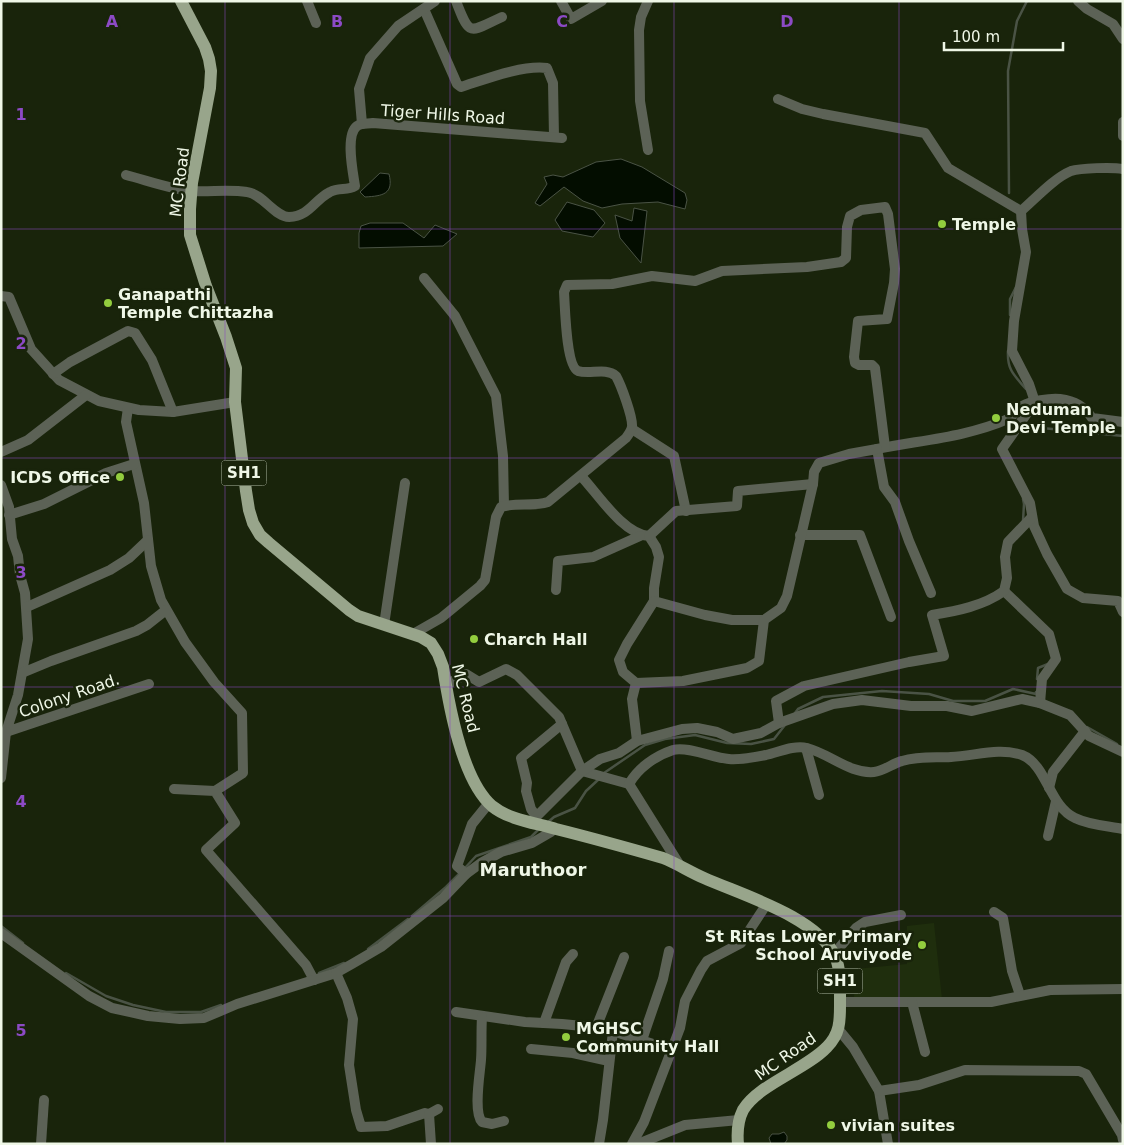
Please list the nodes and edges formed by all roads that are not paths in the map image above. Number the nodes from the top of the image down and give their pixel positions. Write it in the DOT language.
graph roads {
  1 [pos="307,1"];
  2 [pos="435,1"];
  3 [pos="456,1"];
  4 [pos="561,1"];
  5 [pos="602,1"];
  6 [pos="648,1"];
  7 [pos="1078,1"];
  8 [pos="185,3"];
  9 [pos="424,9"];
  10 [pos="502,16"];
  11 [pos="316,23"];
  12 [pos="1123,39"];
  13 [pos="778,99"];
  14 [pos="1123,122"];
  15 [pos="362,124"];
  16 [pos="1123,136"];
  17 [pos="648,150"];
  18 [pos="1123,169"];
  19 [pos="126,175"];
  20 [pos="191,191"];
  21 [pos="1021,211"];
  22 [pos="424,278"];
  23 [pos="1,296"];
  24 [pos="53,374"];
  25 [pos="86,395"];
  26 [pos="235,402"];
  27 [pos="1035,402"];
  28 [pos="637,407"];
  29 [pos="128,408"];
  30 [pos="1024,411"];
  31 [pos="173,412"];
  32 [pos="631,416"];
  33 [pos="1123,422"];
  34 [pos="632,428"];
  35 [pos="881,448"];
  36 [pos="1,452"];
  37 [pos="134,464"];
  38 [pos="581,476"];
  39 [pos="405,483"];
  40 [pos="813,484"];
  41 [pos="1,485"];
  42 [pos="504,506"];
  43 [pos="686,511"];
  44 [pos="9,515"];
  45 [pos="1032,518"];
  46 [pos="800,535"];
  47 [pos="644,536"];
  48 [pos="148,540"];
  49 [pos="556,590"];
  50 [pos="1004,591"];
  51 [pos="931,593"];
  52 [pos="654,601"];
  53 [pos="27,606"];
  54 [pos="166,610"];
  55 [pos="1123,612"];
  56 [pos="891,617"];
  57 [pos="764,620"];
  58 [pos="384,624"];
  59 [pos="413,634"];
  60 [pos="22,673"];
  61 [pos="636,683"];
  62 [pos="149,684"];
  63 [pos="446,685"];
  64 [pos="1040,703"];
  65 [pos="779,723"];
  66 [pos="562,724"];
  67 [pos="1085,731"];
  68 [pos="6,732"];
  69 [pos="637,741"];
  70 [pos="806,748"];
  71 [pos="1123,752"];
  72 [pos="582,771"];
  73 [pos="1,778"];
  74 [pos="629,784"];
  75 [pos="1048,788"];
  76 [pos="174,789"];
  77 [pos="215,791"];
  78 [pos="819,795"];
  79 [pos="1056,801"];
  80 [pos="489,803"];
  81 [pos="533,819"];
  82 [pos="1123,829"];
  83 [pos="554,830"];
  84 [pos="1048,836"];
  85 [pos="679,864"];
  86 [pos="466,874"];
  87 [pos="766,905"];
  88 [pos="994,912"];
  89 [pos="901,915"];
  90 [pos="1,933"];
  91 [pos="669,951"];
  92 [pos="572,954"];
  93 [pos="834,954"];
  94 [pos="624,957"];
  95 [pos="336,973"];
  96 [pos="314,980"];
  97 [pos="1123,989"];
  98 [pos="1020,995"];
  99 [pos="840,1002"];
  100 [pos="912,1002"];
  101 [pos="456,1012"];
  102 [pos="482,1017"];
  103 [pos="544,1023"];
  104 [pos="596,1028"];
  105 [pos="839,1030"];
  106 [pos="613,1031"];
  107 [pos="642,1040"];
  108 [pos="531,1049"];
  109 [pos="672,1050"];
  110 [pos="925,1052"];
  111 [pos="609,1061"];
  112 [pos="880,1091"];
  113 [pos="44,1100"];
  114 [pos="740,1120"];
  115 [pos="504,1121"];
  116 [pos="1123,1140"];
  117 [pos="41,1144"];
  118 [pos="430,1144"];
  119 [pos="599,1144"];
  120 [pos="632,1144"];
  121 [pos="638,1144"];
  122 [pos="738,1144"];
  123 [pos="888,1144"];
  1 -- 11 [label="street"];
  2 -- 9 [label="street"];
  3 -- 10 [label="street"];
  4 -- 5 [label="street"];
  6 -- 17 [label="street"];
  7 -- 12 [label="street"];
  8 -- 20 [label="main road, MC Road / SH1"];
  9 -- 15 [label="street"];
  9 -- 15 [label="street, Tiger Hills Road"];
  13 -- 21 [label="street"];
  14 -- 16 [label="street"];
  15 -- 20 [label="street, Tiger Hills Road"];
  18 -- 21 [label="street"];
  19 -- 20 [label="street"];
  20 -- 26 [label="main road, MC Road / SH1"];
  21 -- 27 [label="street"];
  22 -- 42 [label="street"];
  23 -- 24 [label="street"];
  24 -- 25 [label="street"];
  24 -- 31 [label="street"];
  25 -- 29 [label="street"];
  25 -- 36 [label="street"];
  26 -- 31 [label="street"];
  26 -- 58 [label="main road, MC Road / SH1"];
  27 -- 30 [label="street"];
  27 -- 33 [label="street"];
  28 -- 32 [label="street"];
  29 -- 31 [label="street"];
  29 -- 37 [label="street"];
  30 -- 35 [label="street"];
  30 -- 45 [label="street"];
  32 -- 34 [label="street"];
  32 -- 35 [label="street"];
  34 -- 38 [label="street"];
  34 -- 43 [label="street"];
  35 -- 40 [label="street"];
  35 -- 51 [label="street"];
  37 -- 44 [label="street"];
  37 -- 48 [label="street"];
  38 -- 42 [label="street"];
  38 -- 47 [label="street"];
  39 -- 58 [label="street"];
  40 -- 43 [label="street"];
  40 -- 46 [label="street"];
  41 -- 44 [label="street, Colony Road."];
  42 -- 59 [label="street"];
  43 -- 47 [label="street"];
  44 -- 53 [label="street, Colony Road."];
  45 -- 50 [label="street"];
  45 -- 55 [label="street"];
  46 -- 56 [label="street"];
  46 -- 57 [label="street"];
  47 -- 49 [label="street"];
  47 -- 52 [label="street"];
  48 -- 53 [label="street"];
  48 -- 54 [label="street"];
  50 -- 64 [label="street"];
  50 -- 65 [label="street"];
  52 -- 57 [label="street"];
  52 -- 61 [label="street"];
  53 -- 60 [label="street, Colony Road."];
  54 -- 60 [label="street"];
  54 -- 77 [label="street"];
  57 -- 61 [label="street"];
  58 -- 59 [label="main road, MC Road / SH1"];
  59 -- 63 [label="main road, MC Road / SH1"];
  60 -- 68 [label="street, Colony Road."];
  61 -- 69 [label="street"];
  62 -- 68 [label="street, Colony Road."];
  63 -- 66 [label="street"];
  63 -- 80 [label="main road, MC Road / SH1"];
  64 -- 65 [label="street"];
  64 -- 67 [label="street"];
  65 -- 69 [label="street"];
  66 -- 72 [label="street"];
  66 -- 81 [label="street"];
  67 -- 71 [label="street"];
  67 -- 75 [label="street"];
  68 -- 73 [label="street"];
  69 -- 72 [label="street"];
  70 -- 74 [label="street"];
  70 -- 75 [label="street"];
  70 -- 78 [label="street"];
  72 -- 74 [label="street"];
  72 -- 81 [label="street"];
  74 -- 85 [label="street"];
  75 -- 79 [label="street"];
  76 -- 77 [label="street"];
  77 -- 96 [label="street"];
  79 -- 82 [label="street"];
  79 -- 84 [label="street"];
  80 -- 81 [label="main road, MC Road / SH1"];
  80 -- 86 [label="street"];
  81 -- 83 [label="main road, MC Road / SH1"];
  83 -- 85 [label="main road, MC Road / SH1"];
  83 -- 86 [label="street"];
  85 -- 87 [label="main road, MC Road / SH1"];
  86 -- 95 [label="street"];
  87 -- 93 [label="main road, MC Road / SH1"];
  87 -- 109 [label="street"];
  88 -- 98 [label="street"];
  89 -- 93 [label="street"];
  90 -- 96 [label="street"];
  91 -- 107 [label="street"];
  92 -- 103 [label="street"];
  93 -- 99 [label="main road, MC Road / SH1"];
  94 -- 104 [label="street"];
  95 -- 96 [label="street"];
  95 -- 118 [label="street"];
  97 -- 98 [label="street"];
  98 -- 100 [label="street"];
  99 -- 100 [label="street"];
  99 -- 105 [label="main road, MC Road / SH1"];
  100 -- 110 [label="street"];
  101 -- 102 [label="street"];
  102 -- 103 [label="street"];
  102 -- 115 [label="street"];
  103 -- 104 [label="street"];
  104 -- 106 [label="street"];
  105 -- 112 [label="street"];
  105 -- 114 [label="main road, MC Road"];
  106 -- 107 [label="street"];
  106 -- 111 [label="street"];
  107 -- 109 [label="street"];
  108 -- 111 [label="street"];
  109 -- 120 [label="street"];
  111 -- 119 [label="street"];
  112 -- 116 [label="street"];
  112 -- 123 [label="street"];
  113 -- 117 [label="street"];
  114 -- 121 [label="street"];
  114 -- 122 [label="main road, MC Road"];
}
